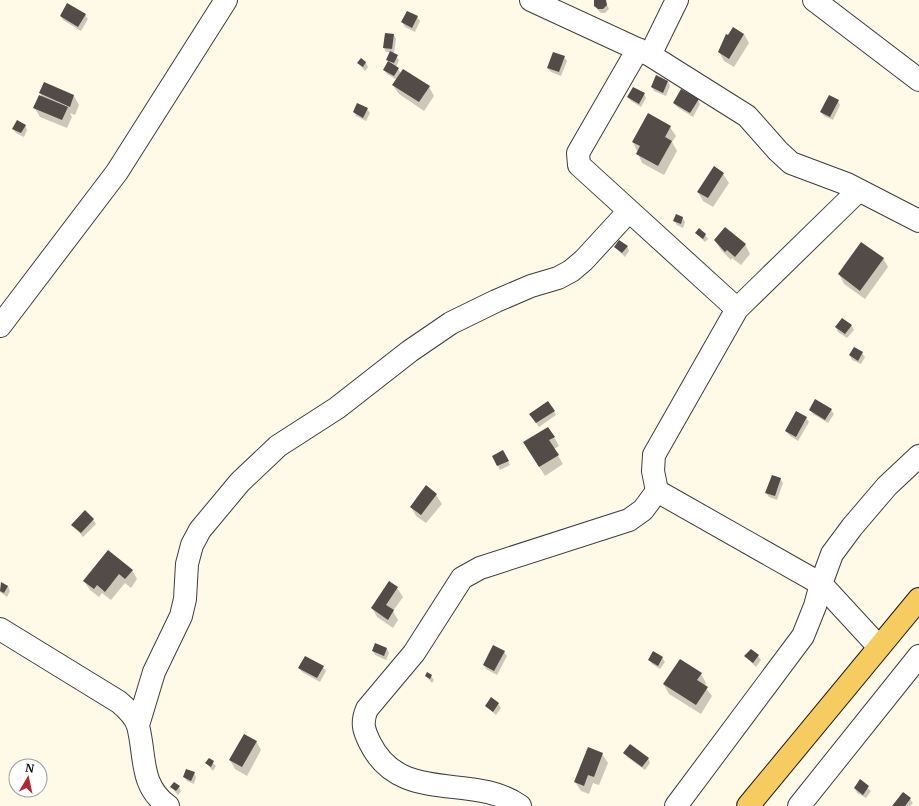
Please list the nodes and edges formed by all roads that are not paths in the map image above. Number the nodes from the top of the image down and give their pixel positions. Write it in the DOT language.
graph roads {
  1 [pos="226,0"];
  2 [pos="531,0"];
  3 [pos="677,0"];
  4 [pos="814,0"];
  5 [pos="644,52"];
  6 [pos="919,80"];
  7 [pos="858,191"];
  8 [pos="629,211"];
  9 [pos="919,221"];
  10 [pos="737,309"];
  11 [pos="0,326"];
  12 [pos="919,456"];
  13 [pos="657,491"];
  14 [pos="821,584"];
  15 [pos="919,599"];
  16 [pos="0,629"];
  17 [pos="879,648"];
  18 [pos="919,656"];
  19 [pos="138,725"];
  20 [pos="168,806"];
  21 [pos="520,806"];
  22 [pos="676,806"];
  23 [pos="748,806"];
  24 [pos="799,806"];
  1 -- 11 [label="street"];
  2 -- 5 [label="street"];
  3 -- 5 [label="street"];
  4 -- 6 [label="street"];
  5 -- 7 [label="street"];
  5 -- 8 [label="street"];
  7 -- 9 [label="street"];
  7 -- 10 [label="street"];
  8 -- 10 [label="street"];
  8 -- 19 [label="street"];
  10 -- 13 [label="street"];
  12 -- 14 [label="street"];
  13 -- 14 [label="street"];
  13 -- 21 [label="street"];
  14 -- 17 [label="street"];
  14 -- 22 [label="street"];
  15 -- 17 [label="main road"];
  16 -- 19 [label="street"];
  17 -- 23 [label="main road"];
  18 -- 24 [label="street"];
  19 -- 20 [label="street"];
}
